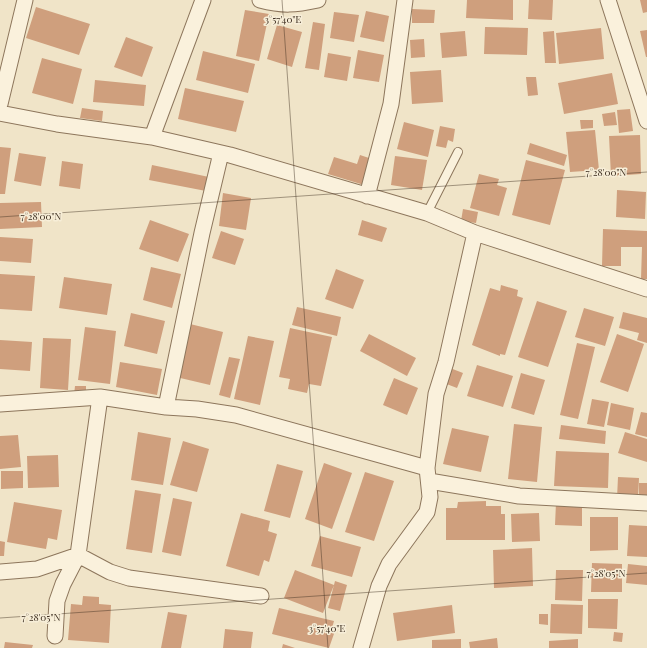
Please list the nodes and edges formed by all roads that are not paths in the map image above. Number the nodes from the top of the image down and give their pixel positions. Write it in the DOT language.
graph roads {
  1 [pos="25,0"];
  2 [pos="203,0"];
  3 [pos="260,0"];
  4 [pos="318,0"];
  5 [pos="403,0"];
  6 [pos="608,0"];
  7 [pos="0,104"];
  8 [pos="0,113"];
  9 [pos="647,121"];
  10 [pos="152,138"];
  11 [pos="458,152"];
  12 [pos="221,153"];
  13 [pos="367,196"];
  14 [pos="427,214"];
  15 [pos="475,233"];
  16 [pos="647,289"];
  17 [pos="100,397"];
  18 [pos="0,404"];
  19 [pos="166,407"];
  20 [pos="428,475"];
  21 [pos="647,503"];
  22 [pos="78,555"];
  23 [pos="0,572"];
  24 [pos="262,596"];
  25 [pos="55,636"];
  26 [pos="361,648"];
  1 -- 7 [label="street"];
  2 -- 10 [label="street"];
  3 -- 4 [label="street"];
  5 -- 13 [label="street"];
  6 -- 9 [label="street"];
  8 -- 10 [label="street"];
  10 -- 12 [label="street"];
  11 -- 14 [label="lane"];
  12 -- 13 [label="street"];
  12 -- 19 [label="street"];
  13 -- 14 [label="street"];
  14 -- 15 [label="street"];
  15 -- 16 [label="street"];
  15 -- 20 [label="street"];
  17 -- 18 [label="street"];
  17 -- 19 [label="street"];
  17 -- 22 [label="street"];
  19 -- 20 [label="street"];
  20 -- 21 [label="street"];
  20 -- 26 [label="street"];
  22 -- 23 [label="street"];
  22 -- 24 [label="street"];
  22 -- 25 [label="street"];
}
